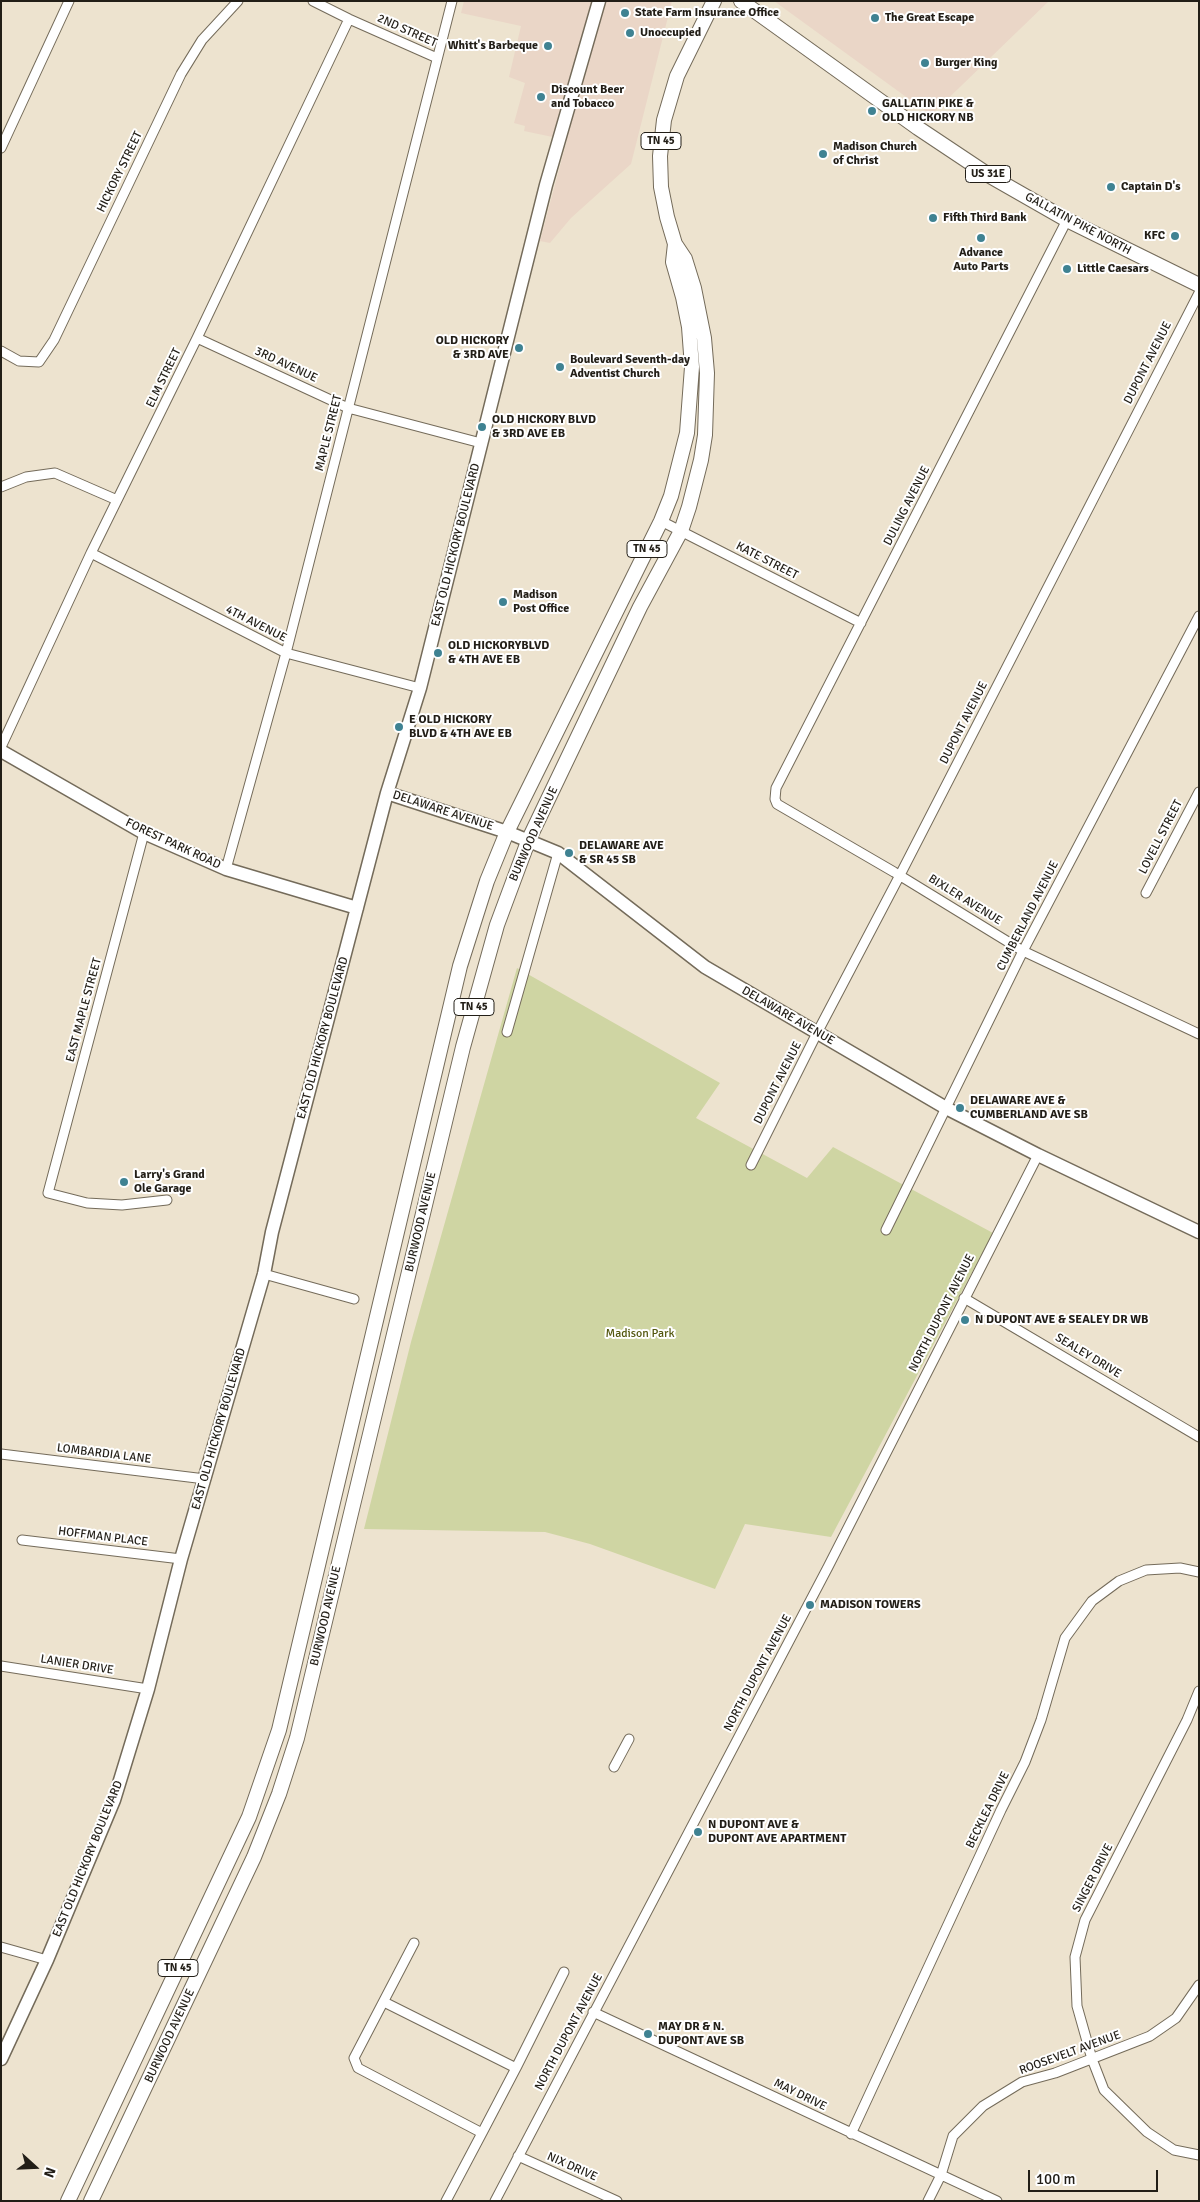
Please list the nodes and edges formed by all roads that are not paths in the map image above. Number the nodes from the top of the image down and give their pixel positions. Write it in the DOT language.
graph roads {
  1 [pos="69,1"];
  2 [pos="238,1"];
  3 [pos="313,1"];
  4 [pos="452,1"];
  5 [pos="599,1"];
  6 [pos="714,1"];
  7 [pos="741,1"];
  8 [pos="349,20"];
  9 [pos="437,58"];
  10 [pos="1,148"];
  11 [pos="1067,220"];
  12 [pos="675,244"];
  13 [pos="1199,285"];
  14 [pos="1199,293"];
  15 [pos="197,338"];
  16 [pos="1,351"];
  17 [pos="348,408"];
  18 [pos="481,443"];
  19 [pos="1,487"];
  20 [pos="117,500"];
  21 [pos="661,521"];
  22 [pos="681,531"];
  23 [pos="91,553"];
  24 [pos="1199,616"];
  25 [pos="861,623"];
  26 [pos="286,653"];
  27 [pos="420,688"];
  28 [pos="1,749"];
  29 [pos="1199,792"];
  30 [pos="387,793"];
  31 [pos="777,804"];
  32 [pos="507,832"];
  33 [pos="144,833"];
  34 [pos="529,839"];
  35 [pos="558,853"];
  36 [pos="226,869"];
  37 [pos="900,875"];
  38 [pos="1146,893"];
  39 [pos="357,908"];
  40 [pos="1023,951"];
  41 [pos="507,1032"];
  42 [pos="817,1033"];
  43 [pos="1199,1034"];
  44 [pos="946,1108"];
  45 [pos="1038,1155"];
  46 [pos="751,1165"];
  47 [pos="167,1200"];
  48 [pos="886,1230"];
  49 [pos="1199,1232"];
  50 [pos="264,1274"];
  51 [pos="964,1298"];
  52 [pos="354,1299"];
  53 [pos="1199,1437"];
  54 [pos="1,1454"];
  55 [pos="205,1479"];
  56 [pos="22,1540"];
  57 [pos="182,1559"];
  58 [pos="1199,1572"];
  59 [pos="1,1666"];
  60 [pos="148,1689"];
  61 [pos="1199,1691"];
  62 [pos="629,1739"];
  63 [pos="614,1767"];
  64 [pos="414,1943"];
  65 [pos="1,1947"];
  66 [pos="47,1960"];
  67 [pos="564,1972"];
  68 [pos="1199,1985"];
  69 [pos="384,2002"];
  70 [pos="593,2012"];
  71 [pos="1,2058"];
  72 [pos="1092,2059"];
  73 [pos="516,2068"];
  74 [pos="482,2133"];
  75 [pos="852,2134"];
  76 [pos="1199,2155"];
  77 [pos="518,2156"];
  78 [pos="940,2175"];
  79 [pos="68,2201"];
  80 [pos="91,2201"];
  81 [pos="446,2201"];
  82 [pos="495,2201"];
  83 [pos="616,2201"];
  84 [pos="928,2201"];
  85 [pos="997,2201"];
  1 -- 10 [label="street"];
  2 -- 16 [label="street, HICKORY STREET"];
  3 -- 8 [label="street, 2ND STREET"];
  4 -- 9 [label="street, MAPLE STREET"];
  5 -- 18 [label="street, EAST OLD HICKORY BOULEVARD"];
  6 -- 12 [label="main road, BURWOOD AVENUE / TN 45"];
  7 -- 11 [label="main road, GALLATIN PIKE NORTH / US 31E"];
  8 -- 9 [label="street, 2ND STREET"];
  8 -- 15 [label="street, ELM STREET"];
  9 -- 17 [label="street, MAPLE STREET"];
  11 -- 13 [label="main road, GALLATIN PIKE NORTH / US 31E"];
  11 -- 25 [label="street, DULING AVENUE"];
  12 -- 21 [label="main road, BURWOOD AVENUE / TN 45"];
  12 -- 22 [label="main road, BURWOOD AVENUE / TN 45"];
  14 -- 37 [label="street, DUPONT AVENUE"];
  15 -- 17 [label="street, 3RD AVENUE"];
  15 -- 20 [label="street, ELM STREET"];
  17 -- 18 [label="street, 3RD AVENUE"];
  17 -- 26 [label="street, MAPLE STREET"];
  18 -- 27 [label="street, EAST OLD HICKORY BOULEVARD"];
  19 -- 20 [label="street"];
  20 -- 23 [label="street, ELM STREET"];
  21 -- 22 [label="street, KATE STREET"];
  21 -- 32 [label="main road, BURWOOD AVENUE / TN 45"];
  22 -- 25 [label="street, KATE STREET"];
  22 -- 34 [label="main road, BURWOOD AVENUE / TN 45"];
  23 -- 26 [label="street, 4TH AVENUE"];
  23 -- 28 [label="street, ELM STREET"];
  24 -- 40 [label="street, CUMBERLAND AVENUE"];
  25 -- 31 [label="street, DULING AVENUE"];
  26 -- 27 [label="street, 4TH AVENUE"];
  26 -- 36 [label="street, MAPLE STREET"];
  27 -- 30 [label="street, EAST OLD HICKORY BOULEVARD"];
  28 -- 33 [label="street, FOREST PARK ROAD"];
  29 -- 38 [label="street, LOVELL STREET"];
  30 -- 32 [label="street, DELAWARE AVENUE"];
  30 -- 39 [label="street, EAST OLD HICKORY BOULEVARD"];
  31 -- 37 [label="street, BIXLER AVENUE"];
  32 -- 34 [label="street, DELAWARE AVENUE"];
  32 -- 79 [label="main road, BURWOOD AVENUE / TN 45"];
  33 -- 36 [label="street, FOREST PARK ROAD"];
  33 -- 47 [label="street, EAST MAPLE STREET"];
  34 -- 35 [label="street, DELAWARE AVENUE"];
  34 -- 80 [label="main road, BURWOOD AVENUE / TN 45"];
  35 -- 41 [label="street"];
  35 -- 42 [label="street, DELAWARE AVENUE"];
  36 -- 39 [label="street, FOREST PARK ROAD"];
  37 -- 40 [label="street, BIXLER AVENUE"];
  37 -- 42 [label="street, DUPONT AVENUE"];
  39 -- 50 [label="street, EAST OLD HICKORY BOULEVARD"];
  40 -- 43 [label="street, BIXLER AVENUE"];
  40 -- 44 [label="street, CUMBERLAND AVENUE"];
  42 -- 44 [label="street, DELAWARE AVENUE"];
  42 -- 46 [label="street, DUPONT AVENUE"];
  44 -- 45 [label="street, DELAWARE AVENUE"];
  44 -- 48 [label="street, CUMBERLAND AVENUE"];
  45 -- 49 [label="street, DELAWARE AVENUE"];
  45 -- 51 [label="street, NORTH DUPONT AVENUE"];
  50 -- 52 [label="street"];
  50 -- 55 [label="street, EAST OLD HICKORY BOULEVARD"];
  51 -- 53 [label="street, SEALEY DRIVE"];
  51 -- 70 [label="street, NORTH DUPONT AVENUE"];
  54 -- 55 [label="street, LOMBARDIA LANE"];
  55 -- 57 [label="street, EAST OLD HICKORY BOULEVARD"];
  56 -- 57 [label="street, HOFFMAN PLACE"];
  57 -- 60 [label="street, EAST OLD HICKORY BOULEVARD"];
  58 -- 75 [label="street, BECKLEA DRIVE"];
  59 -- 60 [label="street, LANIER DRIVE"];
  60 -- 66 [label="street, EAST OLD HICKORY BOULEVARD"];
  61 -- 72 [label="street, SINGER DRIVE"];
  62 -- 63 [label="street"];
  64 -- 69 [label="street"];
  65 -- 66 [label="street"];
  66 -- 71 [label="street, EAST OLD HICKORY BOULEVARD"];
  67 -- 73 [label="street"];
  68 -- 72 [label="street, ROOSEVELT AVENUE"];
  69 -- 73 [label="street"];
  69 -- 74 [label="street"];
  70 -- 75 [label="street, MAY DRIVE"];
  70 -- 77 [label="street, NORTH DUPONT AVENUE"];
  72 -- 76 [label="street, SINGER DRIVE"];
  72 -- 78 [label="street, ROOSEVELT AVENUE"];
  73 -- 74 [label="street"];
  74 -- 81 [label="street"];
  75 -- 78 [label="street, MAY DRIVE"];
  77 -- 82 [label="street, NORTH DUPONT AVENUE"];
  77 -- 83 [label="street, NIX DRIVE"];
  78 -- 84 [label="street, ROOSEVELT AVENUE"];
  78 -- 85 [label="street, MAY DRIVE"];
}
